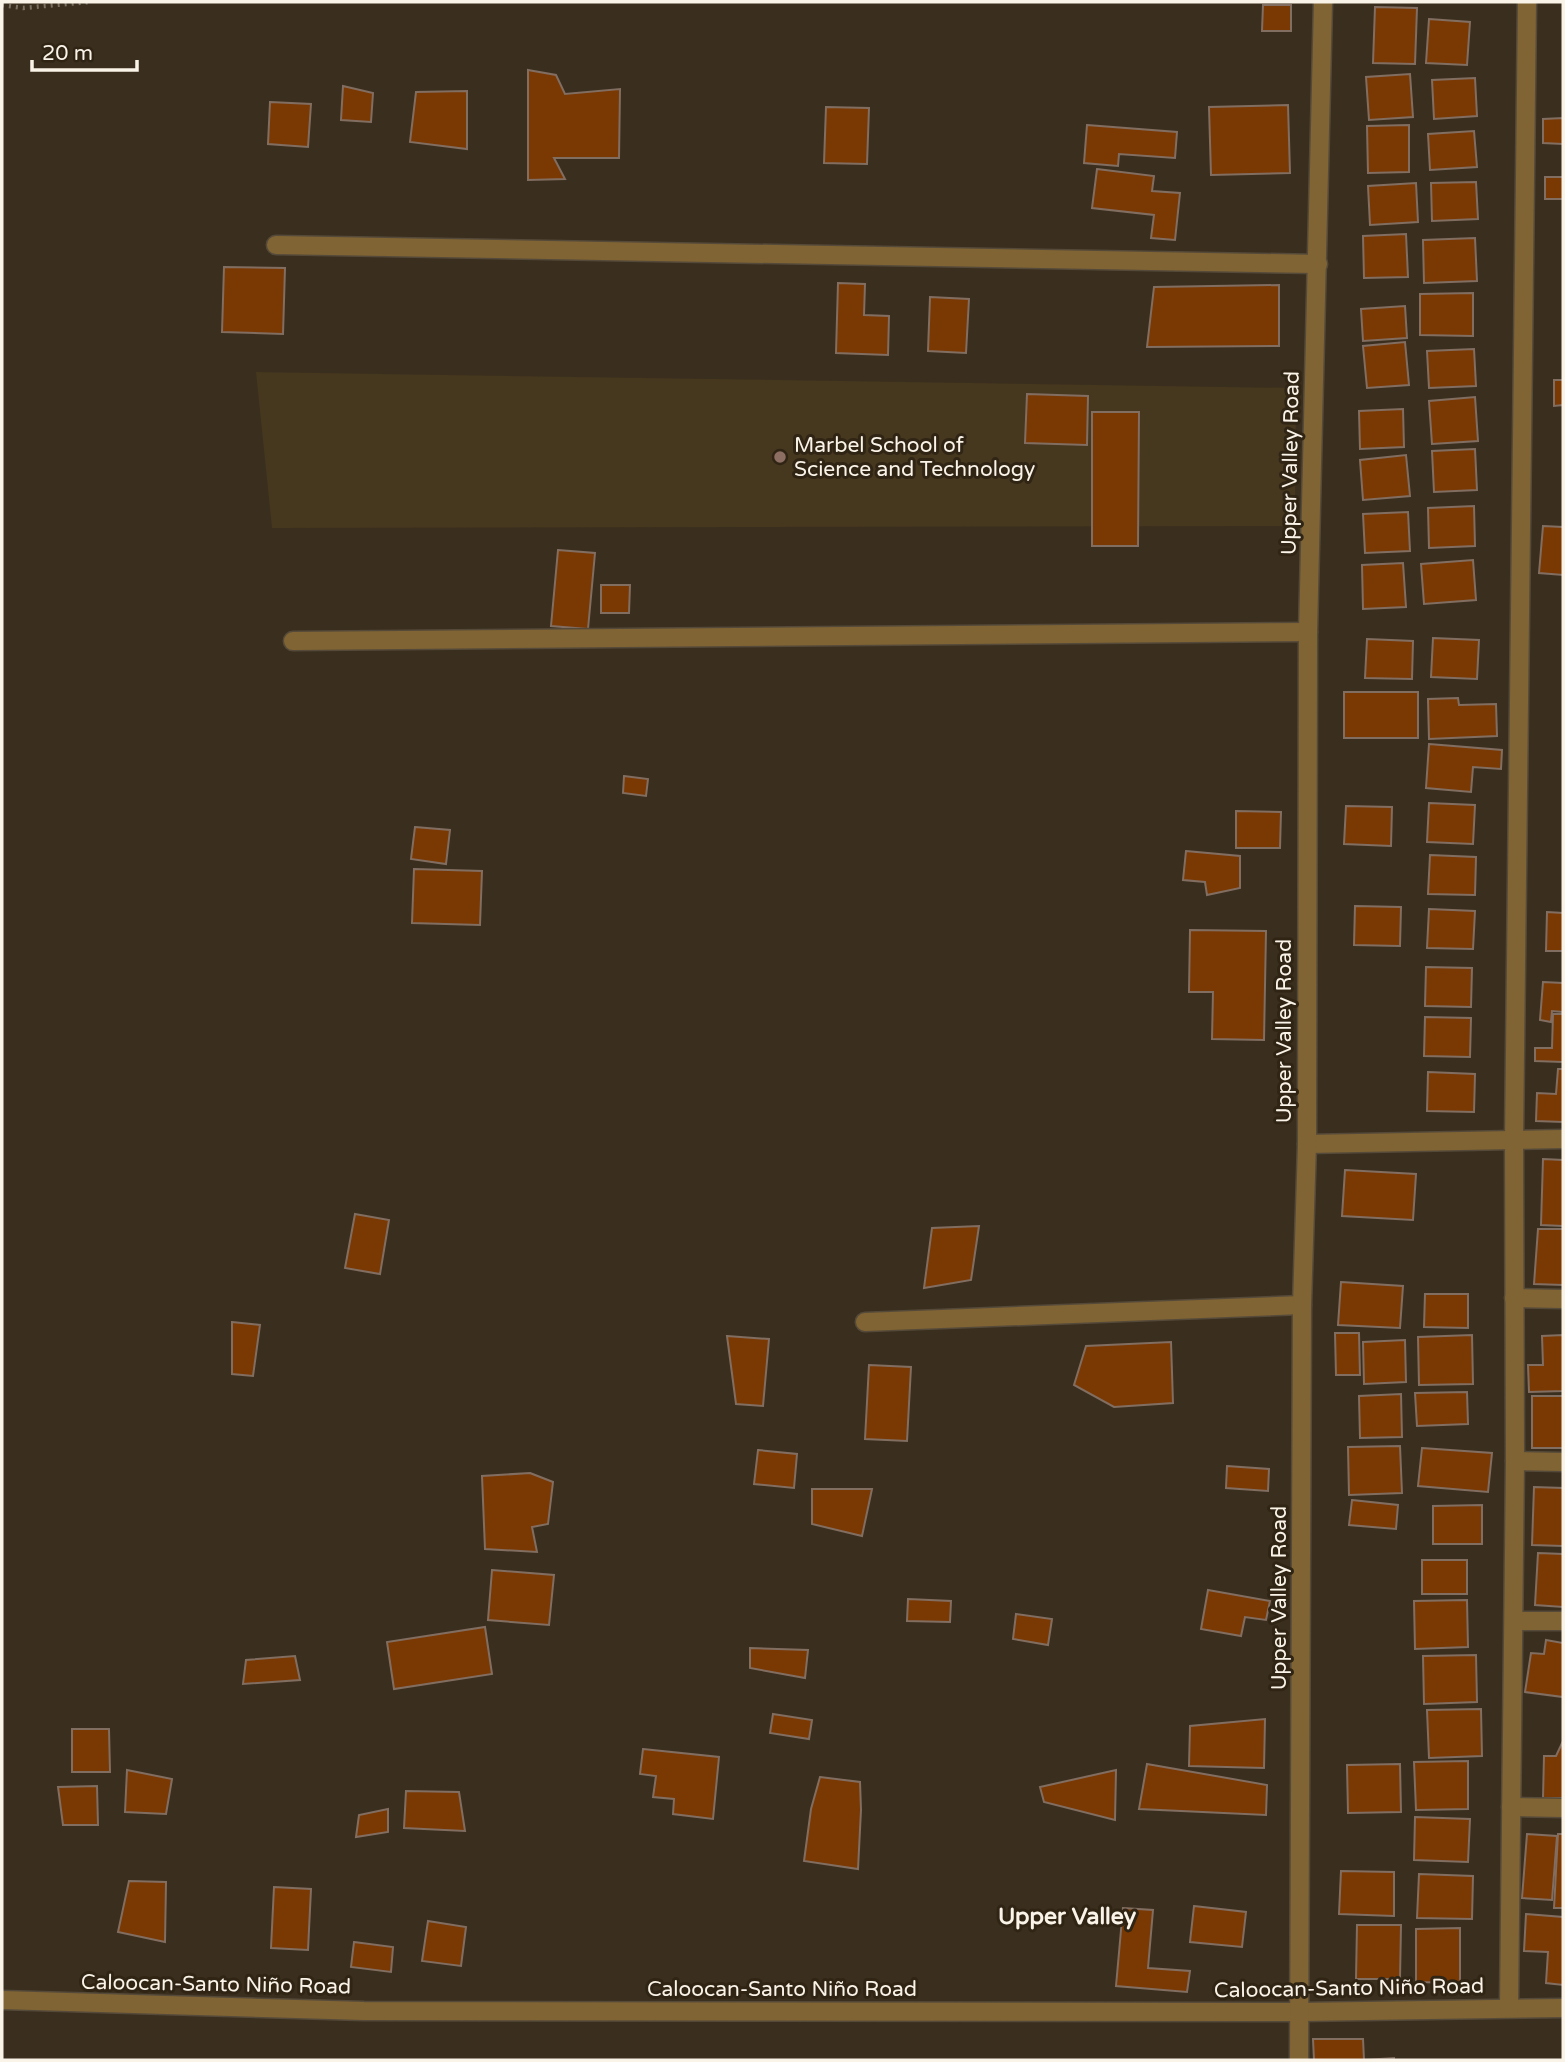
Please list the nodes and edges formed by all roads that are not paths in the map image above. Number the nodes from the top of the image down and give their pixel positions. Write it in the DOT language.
graph roads {
  1 [pos="1323,2"];
  2 [pos="1527,2"];
  3 [pos="276,245"];
  4 [pos="1318,264"];
  5 [pos="1308,632"];
  6 [pos="293,641"];
  7 [pos="1563,1139"];
  8 [pos="1514,1140"];
  9 [pos="1307,1144"];
  10 [pos="1514,1298"];
  11 [pos="1563,1299"];
  12 [pos="1302,1305"];
  13 [pos="864,1322"];
  14 [pos="1515,1461"];
  15 [pos="1563,1462"];
  16 [pos="1514,1621"];
  17 [pos="1563,1621"];
  18 [pos="1511,1807"];
  19 [pos="1563,1808"];
  20 [pos="2,2000"];
  21 [pos="1509,2008"];
  22 [pos="1563,2008"];
  23 [pos="1301,2012"];
  24 [pos="1299,2060"];
  1 -- 4 [label="street, Upper Valley Road"];
  2 -- 8 [label="street"];
  3 -- 4 [label="street"];
  4 -- 5 [label="street, Upper Valley Road"];
  5 -- 6 [label="street"];
  5 -- 9 [label="street, Upper Valley Road"];
  7 -- 8 [label="street"];
  8 -- 9 [label="street"];
  8 -- 10 [label="street"];
  9 -- 12 [label="street, Upper Valley Road"];
  10 -- 11 [label="street"];
  10 -- 14 [label="street"];
  12 -- 13 [label="street"];
  12 -- 23 [label="street, Upper Valley Road"];
  14 -- 15 [label="street"];
  14 -- 16 [label="street"];
  16 -- 17 [label="street"];
  16 -- 18 [label="street"];
  18 -- 19 [label="street"];
  18 -- 21 [label="street"];
  20 -- 23 [label="street, Caloocan-Santo Niño Road"];
  21 -- 22 [label="street, Caloocan-Santo Niño Road"];
  21 -- 23 [label="street, Caloocan-Santo Niño Road"];
  23 -- 24 [label="street, Upper Valley Road"];
}
